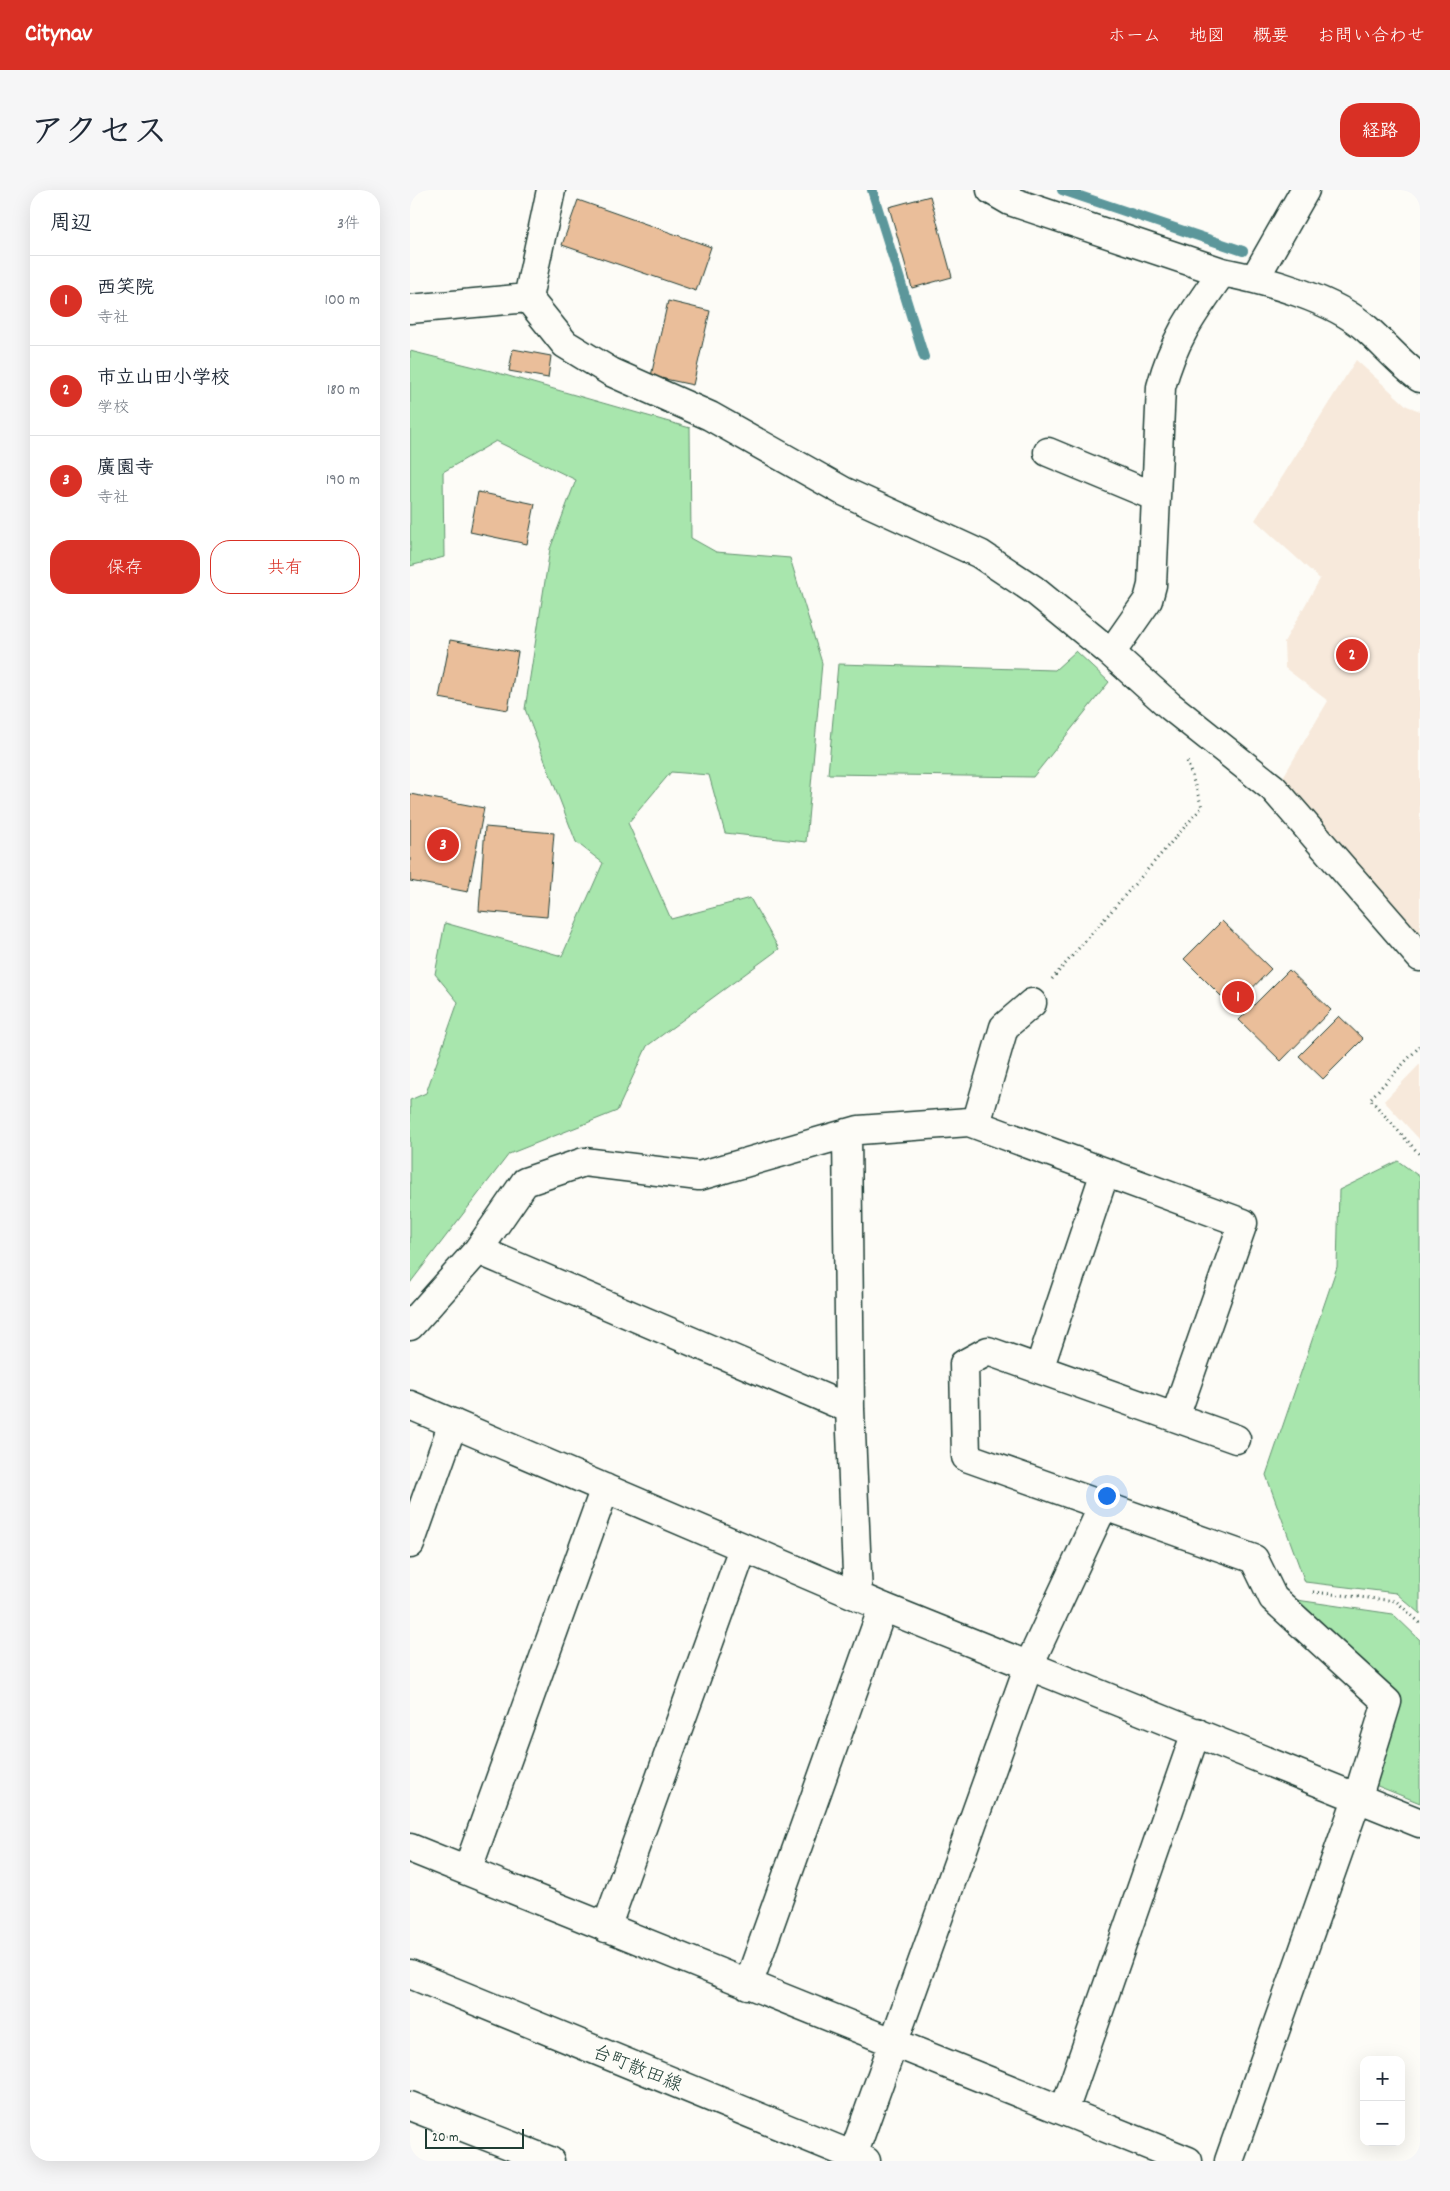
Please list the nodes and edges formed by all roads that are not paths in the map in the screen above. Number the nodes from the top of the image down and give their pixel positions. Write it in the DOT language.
graph roads {
  1 [pos="551,190"];
  2 [pos="991,190"];
  3 [pos="1305,190"];
  4 [pos="1222,272"];
  5 [pos="1255,278"];
  6 [pos="528,298"];
  7 [pos="410,309"];
  8 [pos="1420,378"];
  9 [pos="1048,452"];
  10 [pos="1156,497"];
  11 [pos="1111,653"];
  12 [pos="1420,957"];
  13 [pos="1032,1002"];
  14 [pos="976,1124"];
  15 [pos="847,1133"];
  16 [pos="1105,1172"];
  17 [pos="478,1250"];
  18 [pos="410,1326"];
  19 [pos="1039,1368"];
  20 [pos="410,1405"];
  21 [pos="850,1409"];
  22 [pos="1176,1417"];
  23 [pos="453,1424"];
  24 [pos="1236,1439"];
  25 [pos="604,1488"];
  26 [pos="1103,1506"];
  27 [pos="410,1544"];
  28 [pos="743,1548"];
  29 [pos="858,1596"];
  30 [pos="883,1607"];
  31 [pos="1029,1665"];
  32 [pos="1196,1732"];
  33 [pos="1357,1799"];
  34 [pos="1420,1823"];
  35 [pos="410,1848"];
  36 [pos="467,1872"];
  37 [pos="606,1928"];
  38 [pos="410,1974"];
  39 [pos="748,1985"];
  40 [pos="893,2044"];
  41 [pos="410,2106"];
  42 [pos="1064,2111"];
  43 [pos="540,2159"];
  44 [pos="857,2159"];
  45 [pos="1188,2161"];
  46 [pos="1228,2161"];
  1 -- 6 [label="street"];
  2 -- 4 [label="street"];
  3 -- 5 [label="street"];
  4 -- 5 [label="street"];
  4 -- 10 [label="street"];
  5 -- 8 [label="street"];
  6 -- 7 [label="street"];
  6 -- 11 [label="street"];
  9 -- 10 [label="street"];
  10 -- 11 [label="street"];
  11 -- 12 [label="street"];
  13 -- 14 [label="street"];
  14 -- 15 [label="street"];
  14 -- 16 [label="street"];
  15 -- 17 [label="street"];
  15 -- 21 [label="street"];
  16 -- 19 [label="street"];
  16 -- 22 [label="street"];
  17 -- 18 [label="street"];
  17 -- 21 [label="street"];
  19 -- 22 [label="street"];
  19 -- 26 [label="street"];
  20 -- 23 [label="street"];
  21 -- 29 [label="street"];
  22 -- 24 [label="street"];
  23 -- 25 [label="street"];
  23 -- 27 [label="street"];
  25 -- 28 [label="street"];
  25 -- 36 [label="street"];
  26 -- 31 [label="street"];
  26 -- 33 [label="street"];
  28 -- 29 [label="street"];
  28 -- 37 [label="street"];
  29 -- 30 [label="street"];
  30 -- 31 [label="street"];
  30 -- 39 [label="street"];
  31 -- 32 [label="street"];
  31 -- 40 [label="street"];
  32 -- 33 [label="street"];
  32 -- 42 [label="street"];
  33 -- 34 [label="street"];
  33 -- 46 [label="street"];
  35 -- 36 [label="street"];
  36 -- 37 [label="street"];
  37 -- 39 [label="street"];
  38 -- 44 [label="street, 台町散田線"];
  39 -- 40 [label="street"];
  40 -- 42 [label="street"];
  40 -- 44 [label="street"];
  41 -- 43 [label="street"];
  42 -- 45 [label="street"];
}
